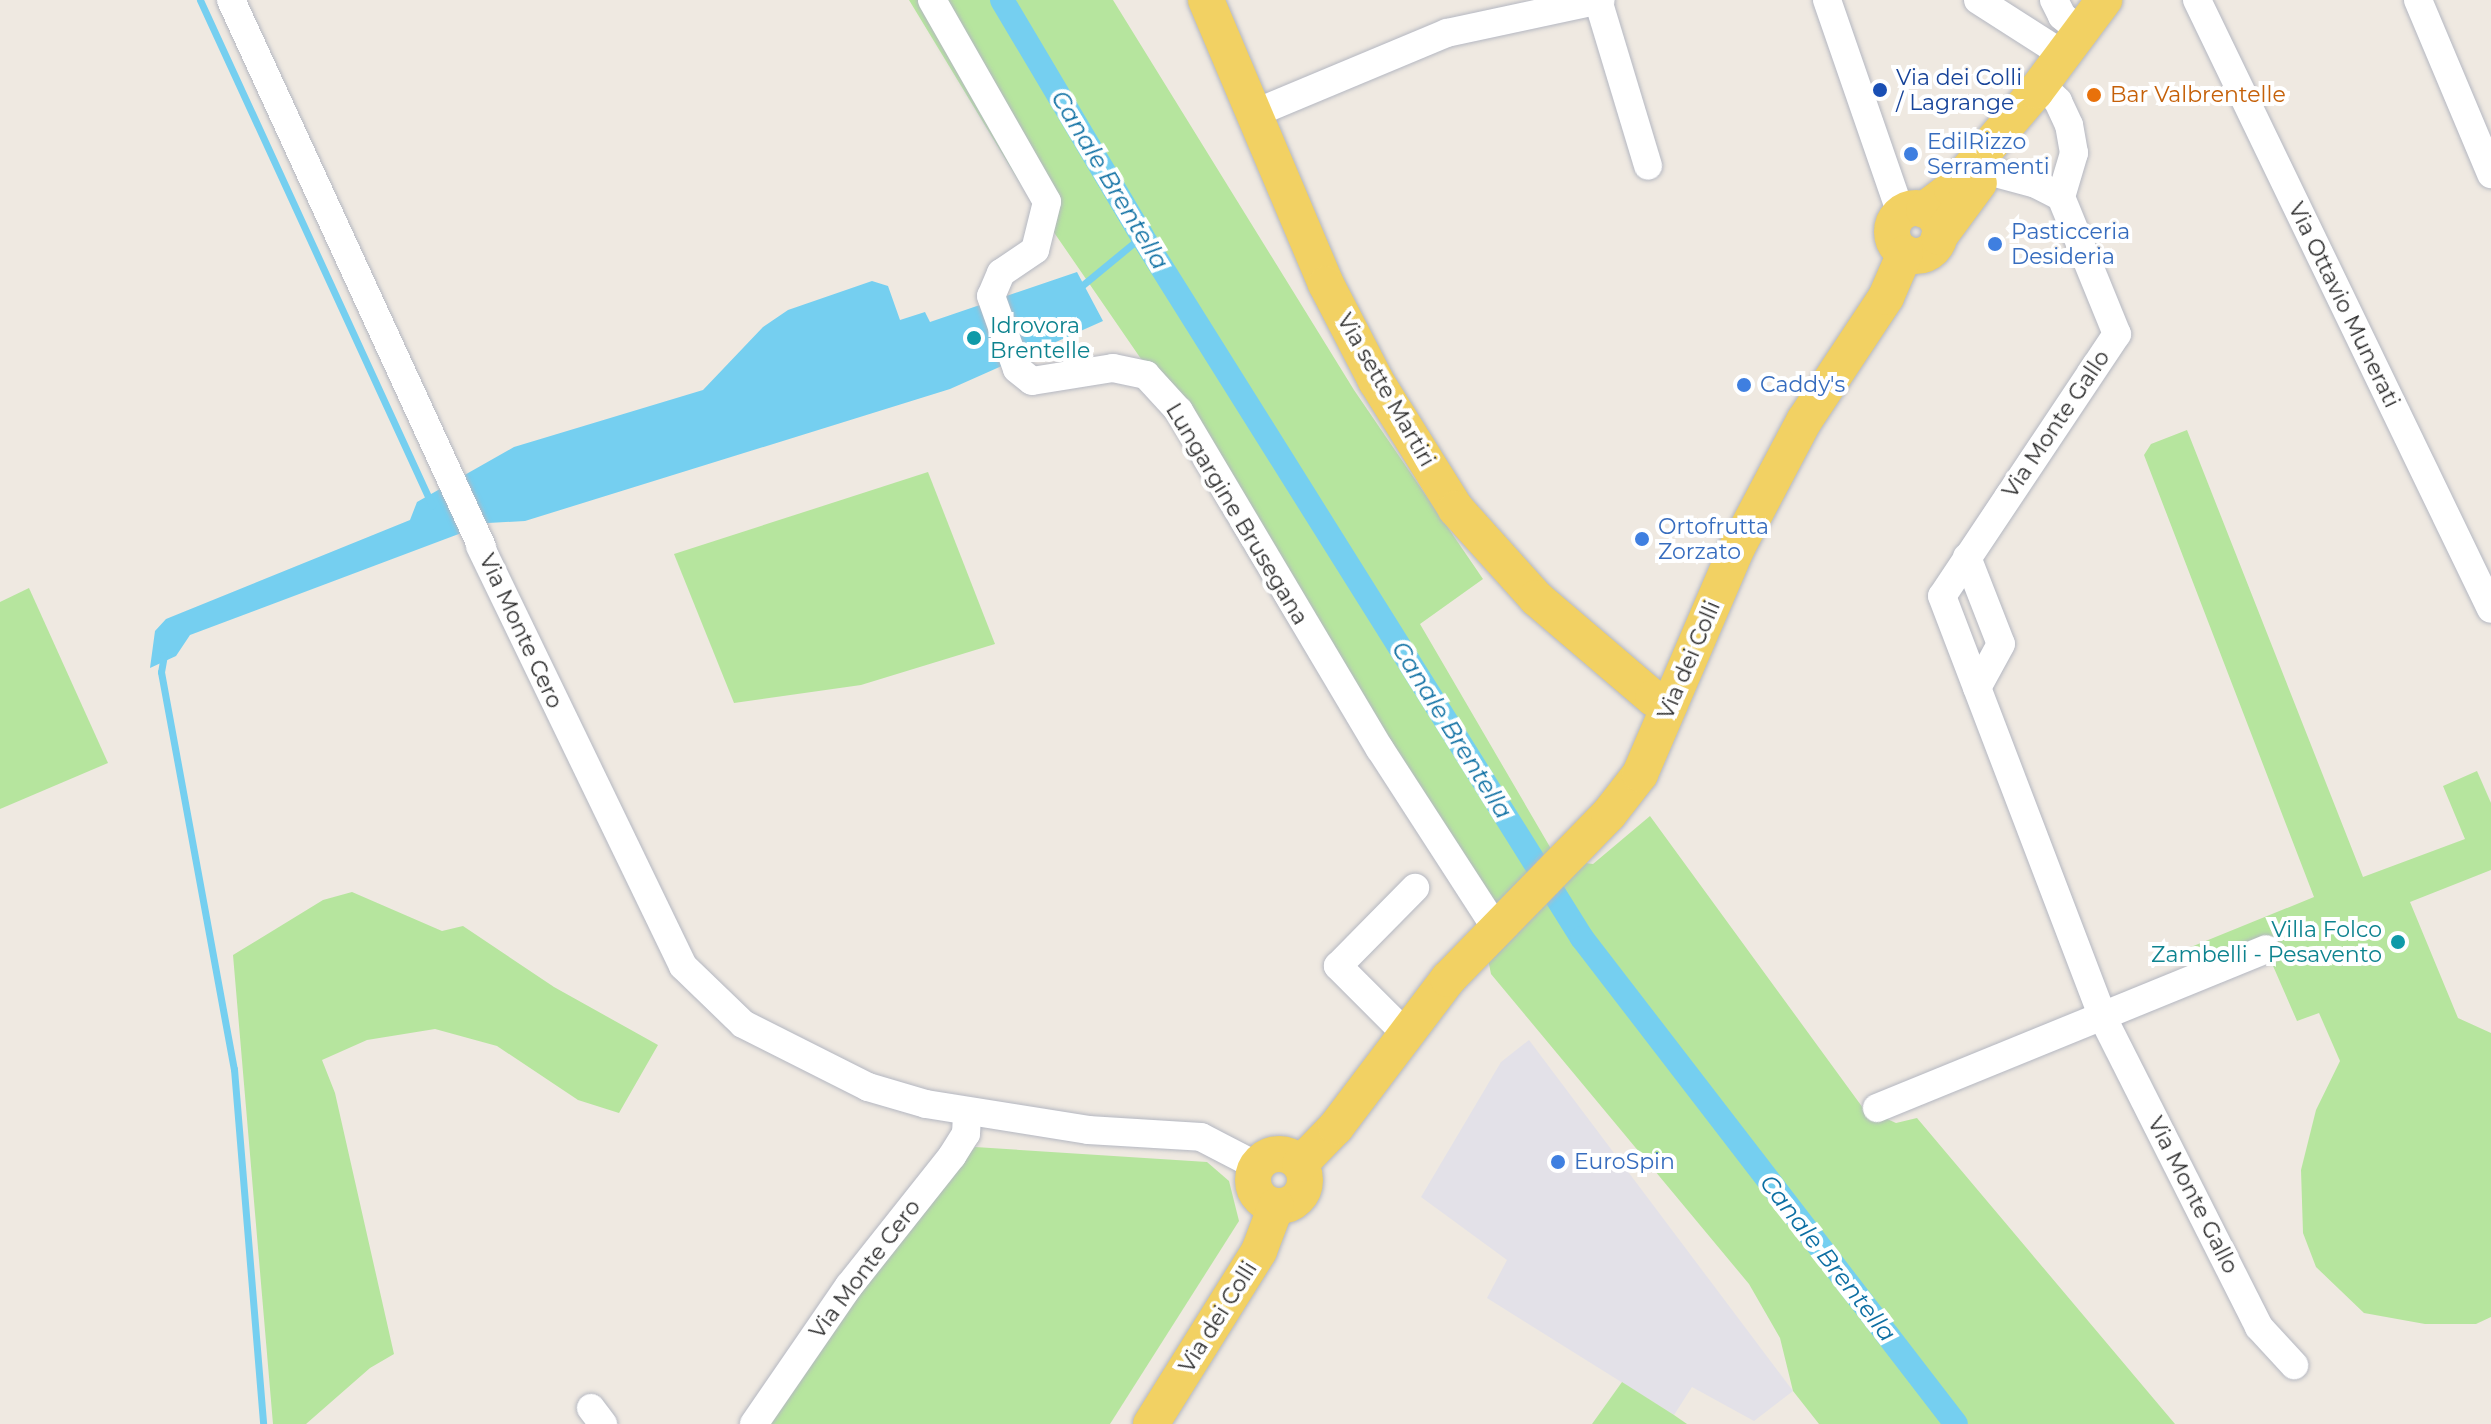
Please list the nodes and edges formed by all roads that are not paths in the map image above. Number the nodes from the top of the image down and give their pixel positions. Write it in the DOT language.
graph roads {
  1 [pos="231,0"];
  2 [pos="932,0"];
  3 [pos="1206,0"];
  4 [pos="1599,0"];
  5 [pos="1827,0"];
  6 [pos="1978,0"];
  7 [pos="2054,0"];
  8 [pos="2104,0"];
  9 [pos="2197,0"];
  10 [pos="2418,0"];
  11 [pos="2072,44"];
  12 [pos="2039,88"];
  13 [pos="1253,114"];
  14 [pos="1648,166"];
  15 [pos="1988,171"];
  16 [pos="2491,174"];
  17 [pos="2061,197"];
  18 [pos="1921,220"];
  19 [pos="1967,557"];
  20 [pos="2491,609"];
  21 [pos="1977,688"];
  22 [pos="1670,705"];
  23 [pos="1415,888"];
  24 [pos="1500,923"];
  25 [pos="2266,949"];
  26 [pos="2103,1018"];
  27 [pos="1405,1033"];
  28 [pos="1877,1108"];
  29 [pos="967,1113"];
  30 [pos="1300,1164"];
  31 [pos="1257,1166"];
  32 [pos="1276,1206"];
  33 [pos="2294,1365"];
  34 [pos="754,1424"];
  35 [pos="1151,1424"];
  1 -- 29 [label="street, Via Monte Cero"];
  2 -- 24 [label="street, Lungargine Brusegana"];
  3 -- 13 [label="main road, Via sette Martiri"];
  4 -- 13 [label="street"];
  4 -- 14 [label="street"];
  5 -- 18 [label="street"];
  6 -- 11 [label="street"];
  7 -- 11 [label="street"];
  8 -- 11 [label="main road"];
  9 -- 20 [label="street, Via Ottavio Munerati"];
  10 -- 16 [label="street"];
  11 -- 12 [label="main road"];
  12 -- 15 [label="main road"];
  12 -- 17 [label="street"];
  12 -- 18 [label="main road"];
  13 -- 22 [label="main road, Via sette Martiri"];
  15 -- 17 [label="street"];
  15 -- 18 [label="main road"];
  17 -- 19 [label="street, Via Monte Gallo"];
  18 -- 22 [label="main road, Via dei Colli"];
  19 -- 21 [label="street"];
  19 -- 21 [label="street, Via Monte Gallo"];
  21 -- 26 [label="street, Via Monte Gallo"];
  22 -- 24 [label="main road, Via dei Colli"];
  23 -- 27 [label="street"];
  24 -- 27 [label="main road"];
  25 -- 26 [label="street"];
  26 -- 28 [label="street"];
  26 -- 33 [label="street, Via Monte Gallo"];
  27 -- 30 [label="main road"];
  29 -- 31 [label="street, Via Monte Cero"];
  29 -- 34 [label="street, Via Monte Cero"];
  30 -- 31 [label="main road"];
  30 -- 32 [label="main road"];
  31 -- 32 [label="main road"];
  32 -- 35 [label="main road, Via dei Colli"];
}
